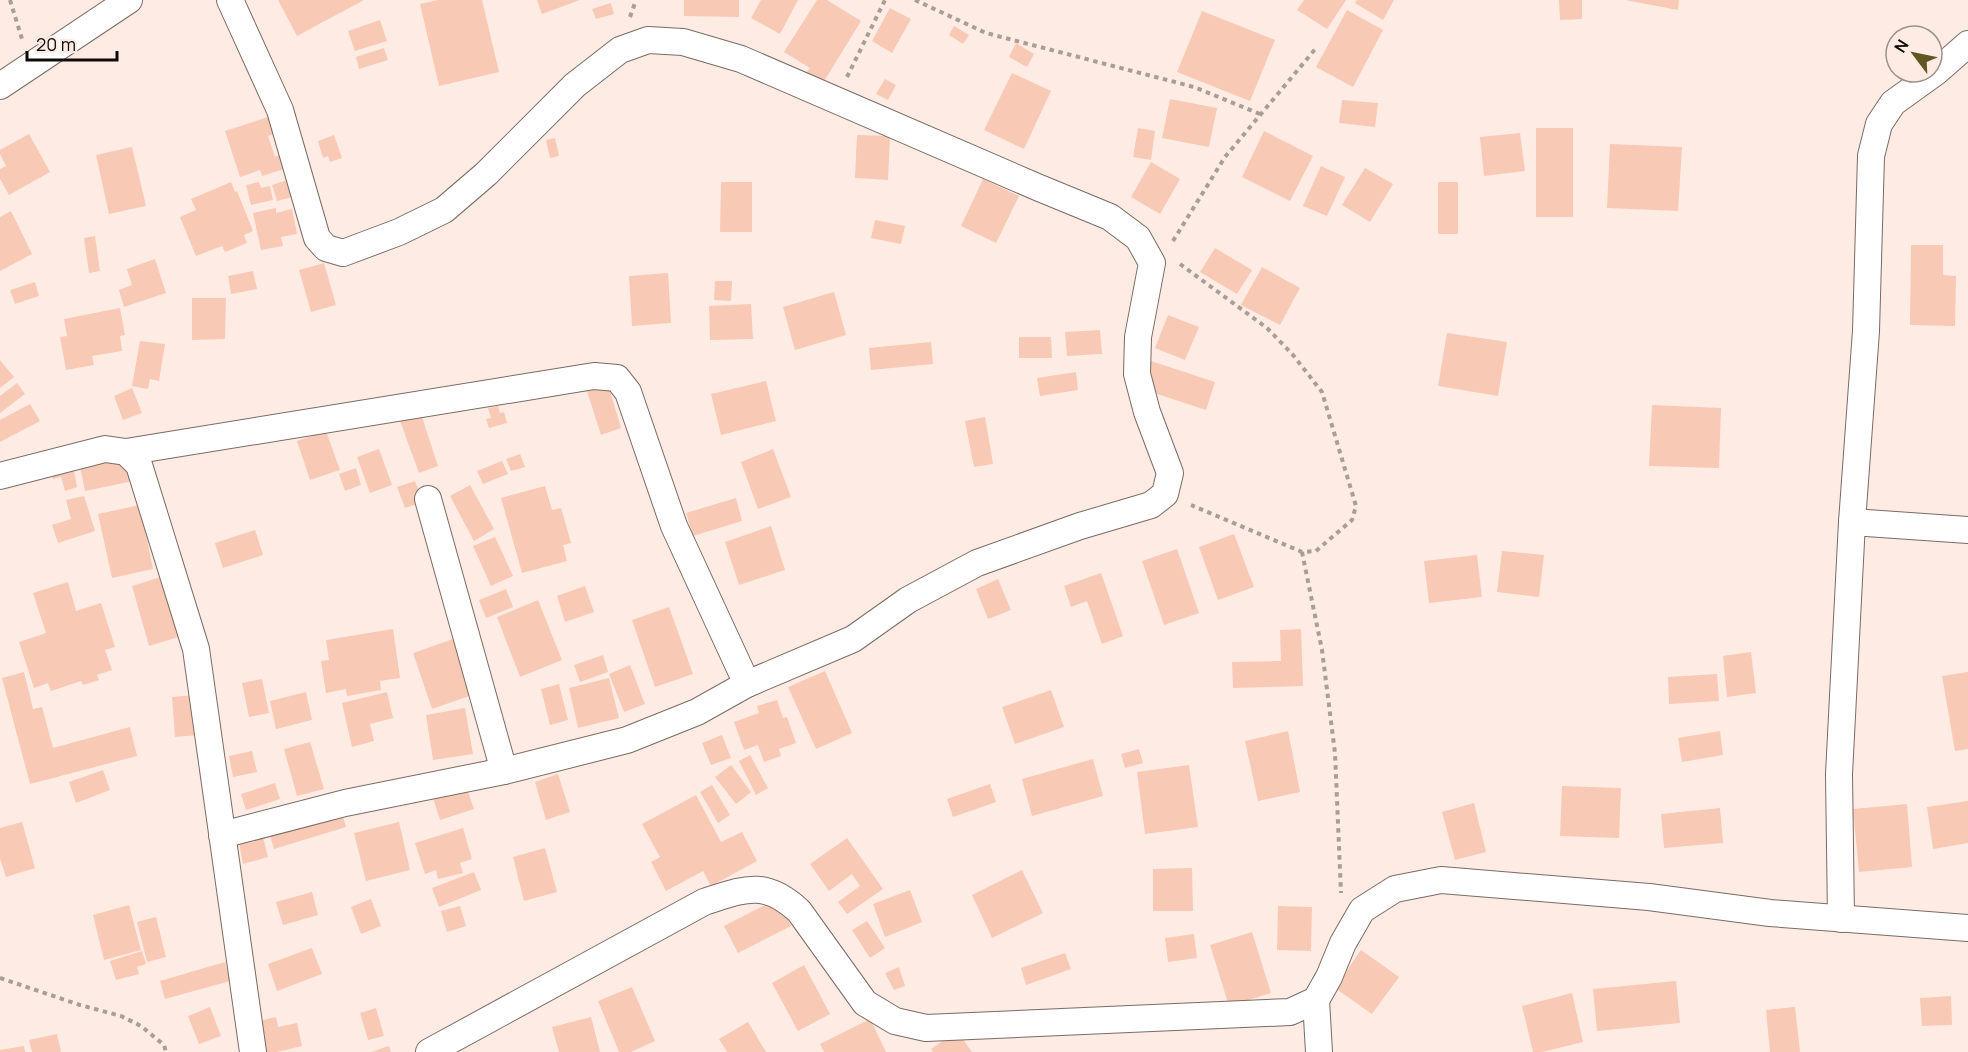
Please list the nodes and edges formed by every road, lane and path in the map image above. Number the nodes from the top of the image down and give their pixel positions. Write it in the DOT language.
graph roads {
  1 [pos="10,0"];
  2 [pos="129,0"];
  3 [pos="230,0"];
  4 [pos="885,0"];
  5 [pos="915,0"];
  6 [pos="1968,44"];
  7 [pos="1317,47"];
  8 [pos="30,67"];
  9 [pos="0,86"];
  10 [pos="836,99"];
  11 [pos="1260,114"];
  12 [pos="1158,258"];
  13 [pos="126,452"];
  14 [pos="0,476"];
  15 [pos="1165,494"];
  16 [pos="428,499"];
  17 [pos="1851,522"];
  18 [pos="1968,530"];
  19 [pos="1302,552"];
  20 [pos="747,684"];
  21 [pos="504,771"];
  22 [pos="222,834"];
  23 [pos="1841,919"];
  24 [pos="1968,928"];
  25 [pos="1343,943"];
  26 [pos="0,978"];
  27 [pos="1316,1000"];
  28 [pos="166,1052"];
  29 [pos="253,1052"];
  30 [pos="429,1052"];
  31 [pos="1319,1052"];
  1 -- 8 [label="path"];
  2 -- 8 [label="street"];
  3 -- 10 [label="street"];
  4 -- 10 [label="path"];
  5 -- 11 [label="path"];
  6 -- 17 [label="street"];
  7 -- 11 [label="path"];
  8 -- 9 [label="street"];
  10 -- 12 [label="street"];
  11 -- 12 [label="path"];
  12 -- 15 [label="street"];
  12 -- 19 [label="path"];
  13 -- 14 [label="street"];
  13 -- 20 [label="street"];
  13 -- 22 [label="street"];
  15 -- 19 [label="path"];
  15 -- 20 [label="street"];
  16 -- 21 [label="street"];
  17 -- 18 [label="street"];
  17 -- 23 [label="street"];
  19 -- 25 [label="path"];
  20 -- 21 [label="street"];
  21 -- 22 [label="street"];
  22 -- 29 [label="street"];
  23 -- 24 [label="street"];
  23 -- 25 [label="street"];
  25 -- 27 [label="street"];
  26 -- 28 [label="path"];
  27 -- 30 [label="street"];
  27 -- 31 [label="street"];
}
